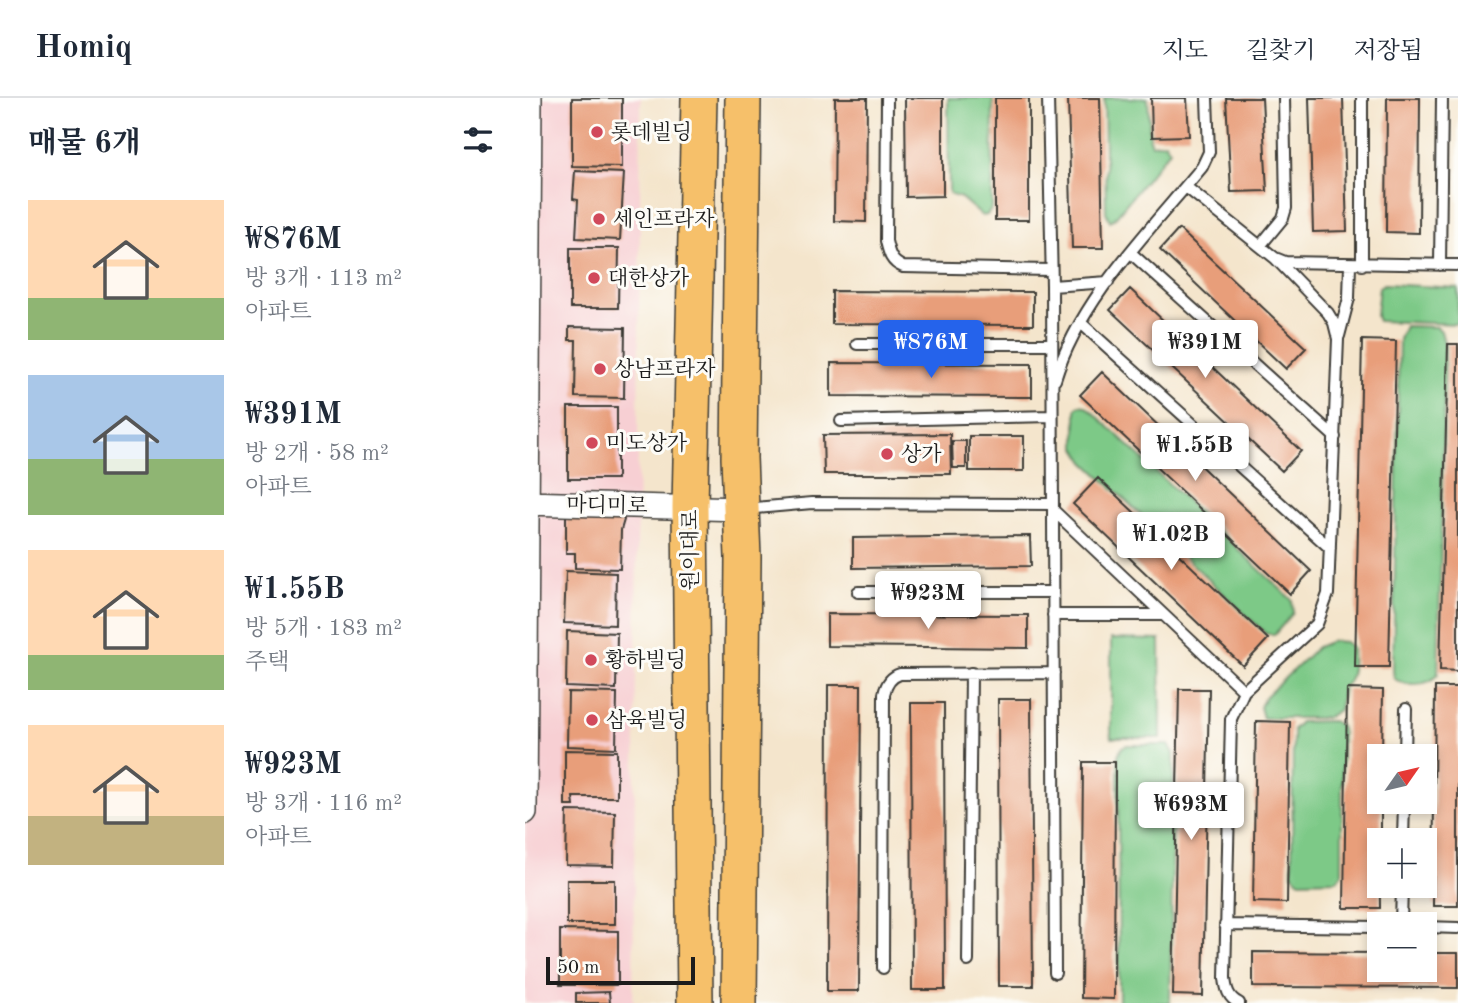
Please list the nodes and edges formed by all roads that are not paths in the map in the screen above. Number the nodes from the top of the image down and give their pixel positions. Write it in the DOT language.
graph roads {
  1 [pos="699,98"];
  2 [pos="743,98"];
  3 [pos="887,98"];
  4 [pos="1048,98"];
  5 [pos="1207,98"];
  6 [pos="1284,98"];
  7 [pos="1362,98"];
  8 [pos="1442,98"];
  9 [pos="529,101"];
  10 [pos="1186,187"];
  11 [pos="1260,246"];
  12 [pos="1131,253"];
  13 [pos="1275,258"];
  14 [pos="1350,264"];
  15 [pos="1362,264"];
  16 [pos="1440,265"];
  17 [pos="1458,265"];
  18 [pos="1051,270"];
  19 [pos="1108,282"];
  20 [pos="1052,286"];
  21 [pos="1081,323"];
  22 [pos="1338,339"];
  23 [pos="857,344"];
  24 [pos="1052,344"];
  25 [pos="1052,389"];
  26 [pos="1052,416"];
  27 [pos="841,421"];
  28 [pos="1335,437"];
  29 [pos="526,503"];
  30 [pos="1053,507"];
  31 [pos="690,508"];
  32 [pos="741,509"];
  33 [pos="1330,548"];
  34 [pos="857,592"];
  35 [pos="1053,592"];
  36 [pos="1053,615"];
  37 [pos="1163,615"];
  38 [pos="971,673"];
  39 [pos="1054,673"];
  40 [pos="1244,691"];
  41 [pos="1406,709"];
  42 [pos="1405,744"];
  43 [pos="525,812"];
  44 [pos="1225,925"];
  45 [pos="1367,927"];
  46 [pos="1437,927"];
  47 [pos="1458,928"];
  48 [pos="968,961"];
  49 [pos="883,968"];
  50 [pos="1055,973"];
  51 [pos="695,1003"];
  52 [pos="739,1003"];
  53 [pos="1239,1003"];
  1 -- 31 [label="main road, 원이대로"];
  2 -- 32 [label="main road"];
  3 -- 18 [label="lane"];
  4 -- 18 [label="lane"];
  5 -- 10 [label="lane"];
  6 -- 11 [label="lane"];
  7 -- 15 [label="lane"];
  8 -- 16 [label="lane"];
  9 -- 29 [label="street"];
  10 -- 11 [label="lane"];
  10 -- 12 [label="lane"];
  11 -- 13 [label="lane"];
  12 -- 19 [label="lane"];
  12 -- 28 [label="lane"];
  13 -- 14 [label="lane"];
  13 -- 22 [label="lane"];
  14 -- 15 [label="lane"];
  14 -- 22 [label="lane"];
  15 -- 16 [label="lane"];
  16 -- 17 [label="lane"];
  18 -- 20 [label="lane"];
  19 -- 20 [label="lane"];
  19 -- 21 [label="lane"];
  20 -- 24 [label="lane"];
  21 -- 25 [label="lane"];
  21 -- 33 [label="lane"];
  22 -- 28 [label="lane"];
  23 -- 24 [label="lane"];
  24 -- 25 [label="lane"];
  25 -- 26 [label="lane"];
  26 -- 27 [label="lane"];
  26 -- 30 [label="lane"];
  28 -- 33 [label="lane"];
  29 -- 31 [label="street, 마디미로"];
  29 -- 43 [label="street"];
  30 -- 32 [label="lane"];
  30 -- 35 [label="lane"];
  30 -- 37 [label="lane"];
  31 -- 32 [label="street, 마디미로"];
  31 -- 51 [label="main road, 원이대로"];
  32 -- 52 [label="main road"];
  33 -- 40 [label="lane"];
  34 -- 35 [label="lane"];
  35 -- 36 [label="lane"];
  36 -- 37 [label="lane"];
  36 -- 39 [label="lane"];
  37 -- 40 [label="lane"];
  38 -- 39 [label="lane"];
  38 -- 48 [label="lane"];
  38 -- 49 [label="lane"];
  39 -- 50 [label="lane"];
  40 -- 44 [label="lane"];
  41 -- 42 [label="lane"];
  44 -- 45 [label="lane"];
  44 -- 53 [label="lane"];
  46 -- 47 [label="lane"];
}
